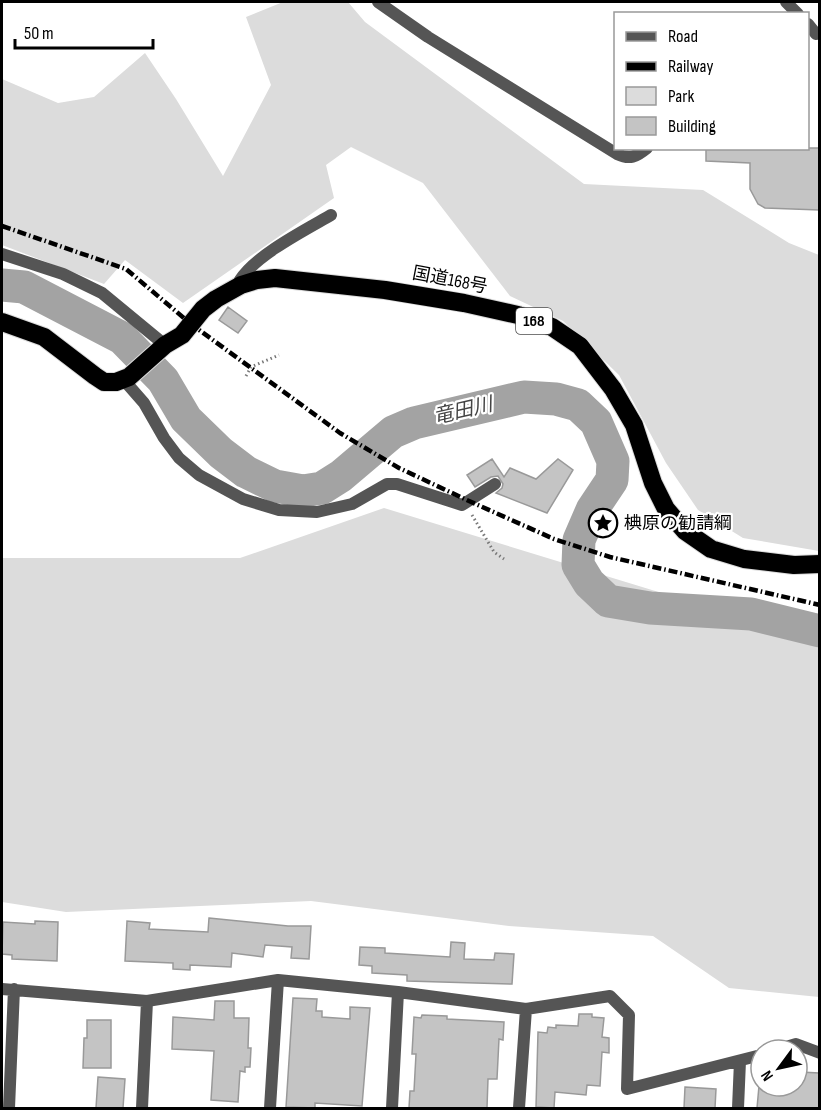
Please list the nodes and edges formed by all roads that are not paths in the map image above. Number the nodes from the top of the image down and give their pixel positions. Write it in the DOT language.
graph roads {
  1 [pos="378,2"];
  2 [pos="645,150"];
  3 [pos="331,215"];
  4 [pos="2,254"];
  5 [pos="241,285"];
  6 [pos="2,322"];
  7 [pos="160,349"];
  8 [pos="126,378"];
  9 [pos="495,484"];
  10 [pos="819,564"];
  11 [pos="278,980"];
  12 [pos="8,989"];
  13 [pos="398,992"];
  14 [pos="147,1001"];
  15 [pos="526,1009"];
  16 [pos="749,1058"];
  17 [pos="740,1061"];
  18 [pos="9,1108"];
  19 [pos="142,1108"];
  20 [pos="270,1108"];
  21 [pos="392,1108"];
  22 [pos="519,1108"];
  23 [pos="738,1108"];
  1 -- 2 [label="street"];
  3 -- 5 [label="street"];
  4 -- 7 [label="street"];
  5 -- 7 [label="highway, 国道168号 / 168"];
  5 -- 10 [label="highway, 国道168号 / 168"];
  6 -- 8 [label="highway"];
  7 -- 8 [label="highway, 国道168号 / 168"];
  8 -- 9 [label="street"];
  11 -- 13 [label="street"];
  11 -- 14 [label="street"];
  11 -- 20 [label="street"];
  12 -- 14 [label="street"];
  12 -- 18 [label="street"];
  13 -- 15 [label="street"];
  13 -- 21 [label="street"];
  14 -- 19 [label="street"];
  15 -- 17 [label="street"];
  15 -- 22 [label="street"];
  16 -- 17 [label="street"];
  17 -- 23 [label="street"];
}
